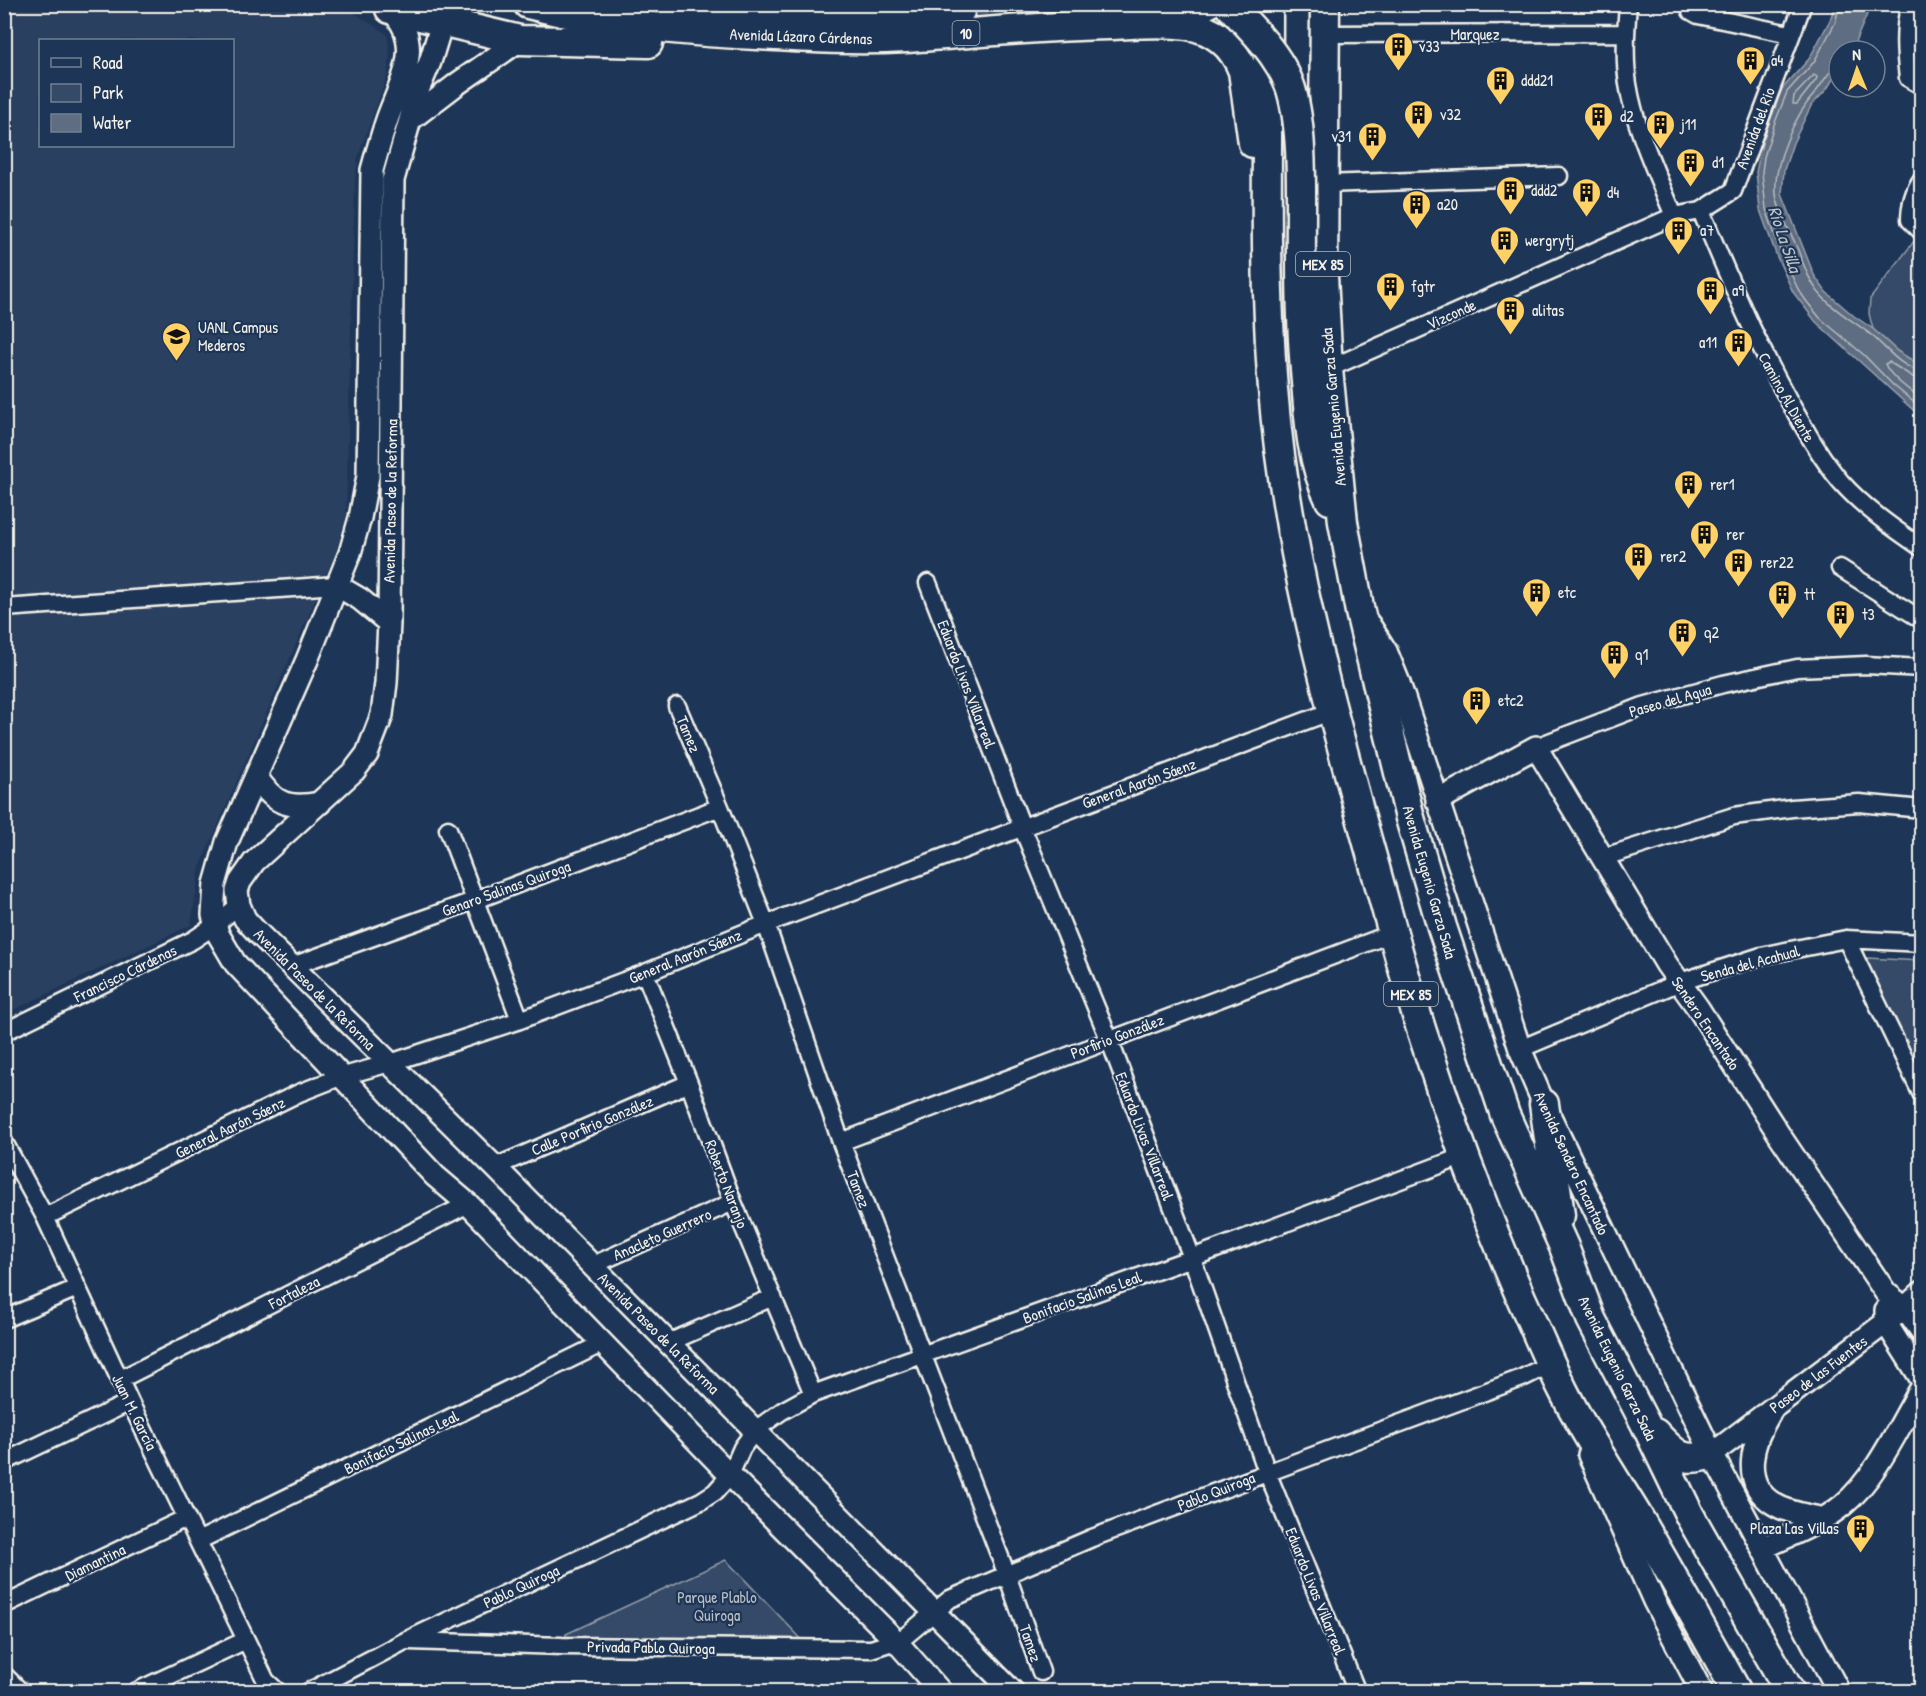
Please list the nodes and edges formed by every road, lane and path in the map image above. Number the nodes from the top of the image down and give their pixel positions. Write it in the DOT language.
graph roads {
  1 [pos="528,4"];
  2 [pos="670,4"];
  3 [pos="1207,4"];
  4 [pos="1228,4"];
  5 [pos="1268,4"];
  6 [pos="1325,4"];
  7 [pos="1628,4"];
  8 [pos="1690,4"];
  9 [pos="1803,4"];
  10 [pos="1910,4"];
  11 [pos="960,11"];
  12 [pos="395,14"];
  13 [pos="440,14"];
  14 [pos="845,17"];
  15 [pos="1077,26"];
  16 [pos="1626,33"];
  17 [pos="1325,34"];
  18 [pos="1790,34"];
  19 [pos="744,35"];
  20 [pos="794,37"];
  21 [pos="520,40"];
  22 [pos="1922,86"];
  23 [pos="410,120"];
  24 [pos="1559,176"];
  25 [pos="1922,179"];
  26 [pos="1323,184"];
  27 [pos="1701,211"];
  28 [pos="1674,216"];
  29 [pos="1922,232"];
  30 [pos="1267,238"];
  31 [pos="1328,369"];
  32 [pos="1343,522"];
  33 [pos="1922,548"];
  34 [pos="1840,568"];
  35 [pos="928,583"];
  36 [pos="336,585"];
  37 [pos="4,608"];
  38 [pos="1360,612"];
  39 [pos="1922,620"];
  40 [pos="389,623"];
  41 [pos="1922,668"];
  42 [pos="677,706"];
  43 [pos="1332,711"];
  44 [pos="1536,747"];
  45 [pos="256,776"];
  46 [pos="1437,801"];
  47 [pos="320,803"];
  48 [pos="720,807"];
  49 [pos="1922,809"];
  50 [pos="1022,827"];
  51 [pos="448,830"];
  52 [pos="1601,858"];
  53 [pos="476,900"];
  54 [pos="239,905"];
  55 [pos="766,924"];
  56 [pos="214,926"];
  57 [pos="1393,933"];
  58 [pos="1846,939"];
  59 [pos="1922,943"];
  60 [pos="292,966"];
  61 [pos="645,973"];
  62 [pos="1680,982"];
  63 [pos="520,1020"];
  64 [pos="4,1032"];
  65 [pos="1109,1039"];
  66 [pos="1520,1049"];
  67 [pos="390,1063"];
  68 [pos="340,1077"];
  69 [pos="689,1083"];
  70 [pos="1922,1095"];
  71 [pos="1544,1104"];
  72 [pos="4,1142"];
  73 [pos="841,1142"];
  74 [pos="1464,1156"];
  75 [pos="495,1167"];
  76 [pos="11,1172"];
  77 [pos="733,1202"];
  78 [pos="468,1204"];
  79 [pos="45,1217"];
  80 [pos="1564,1247"];
  81 [pos="1192,1258"];
  82 [pos="591,1266"];
  83 [pos="77,1288"];
  84 [pos="1922,1292"];
  85 [pos="1886,1293"];
  86 [pos="773,1297"];
  87 [pos="1905,1308"];
  88 [pos="4,1319"];
  89 [pos="1886,1323"];
  90 [pos="1922,1332"];
  91 [pos="670,1342"];
  92 [pos="603,1343"];
  93 [pos="923,1355"];
  94 [pos="1550,1364"];
  95 [pos="119,1380"];
  96 [pos="1922,1380"];
  97 [pos="1922,1387"];
  98 [pos="813,1394"];
  99 [pos="1564,1394"];
  100 [pos="130,1402"];
  101 [pos="1776,1405"];
  102 [pos="1646,1425"];
  103 [pos="755,1430"];
  104 [pos="1712,1454"];
  105 [pos="4,1462"];
  106 [pos="1267,1472"];
  107 [pos="730,1475"];
  108 [pos="186,1518"];
  109 [pos="1823,1519"];
  110 [pos="198,1541"];
  111 [pos="1763,1548"];
  112 [pos="1007,1575"];
  113 [pos="4,1605"];
  114 [pos="933,1611"];
  115 [pos="246,1640"];
  116 [pos="895,1640"];
  117 [pos="405,1641"];
  118 [pos="1041,1672"];
  119 [pos="4,1675"];
  120 [pos="272,1686"];
  121 [pos="21,1692"];
  122 [pos="135,1692"];
  123 [pos="308,1692"];
  124 [pos="941,1692"];
  125 [pos="1013,1692"];
  126 [pos="1357,1692"];
  127 [pos="1702,1692"];
  128 [pos="1737,1692"];
  129 [pos="1790,1692"];
  130 [pos="1839,1692"];
  1 -- 19 [label="highway, Avenida Lázaro Cárdenas / 10"];
  2 -- 14 [label="highway"];
  3 -- 15 [label="highway"];
  4 -- 32 [label="highway, bridge"];
  5 -- 30 [label="highway, MEX 85"];
  6 -- 17 [label="highway, Avenida Eugenio Garza Sada / MEX 85"];
  7 -- 16 [label="street"];
  8 -- 18 [label="street"];
  9 -- 18 [label="street, Avenida del Rio"];
  10 -- 22 [label="street"];
  11 -- 14 [label="highway"];
  12 -- 13 [label="highway"];
  12 -- 36 [label="street, Avenida Paseo de la Reforma"];
  13 -- 21 [label="highway"];
  13 -- 23 [label="street, Avenida Paseo de la Reforma"];
  14 -- 19 [label="highway"];
  15 -- 20 [label="highway, Avenida Lázaro Cárdenas / 10"];
  15 -- 30 [label="highway"];
  16 -- 17 [label="street, Marquez"];
  16 -- 28 [label="street"];
  17 -- 26 [label="highway, Avenida Eugenio Garza Sada / MEX 85"];
  18 -- 27 [label="street, Avenida del Rio"];
  19 -- 20 [label="highway, Avenida Lázaro Cárdenas / 10"];
  20 -- 21 [label="highway"];
  21 -- 23 [label="street"];
  23 -- 40 [label="street, Avenida Paseo de la Reforma"];
  24 -- 26 [label="street"];
  25 -- 29 [label="street"];
  26 -- 31 [label="highway, Avenida Eugenio Garza Sada / MEX 85"];
  27 -- 28 [label="street, Avenida del Rio"];
  27 -- 33 [label="street, Camino Al Diente"];
  28 -- 31 [label="street, Vizconde"];
  30 -- 43 [label="highway, MEX 85"];
  31 -- 32 [label="highway, Avenida Eugenio Garza Sada / MEX 85"];
  32 -- 38 [label="highway, Avenida Eugenio Garza Sada / MEX 85"];
  34 -- 39 [label="street"];
  35 -- 50 [label="street, Eduardo Livas Villarreal"];
  36 -- 37 [label="street"];
  36 -- 40 [label="street"];
  36 -- 45 [label="street, Avenida Paseo de la Reforma"];
  38 -- 46 [label="street, Avenida Sendero Encantado"];
  38 -- 80 [label="highway, Avenida Eugenio Garza Sada / MEX 85"];
  40 -- 47 [label="street, Avenida Paseo de la Reforma"];
  41 -- 44 [label="street, Paseo del Agua"];
  42 -- 48 [label="street, Tamez"];
  43 -- 50 [label="street, General Aarón Sáenz"];
  43 -- 57 [label="highway, MEX 85"];
  44 -- 46 [label="street, Paseo del Agua"];
  44 -- 52 [label="street, Sendero Encantado"];
  45 -- 47 [label="street"];
  45 -- 56 [label="street, Avenida Paseo de la Reforma"];
  46 -- 66 [label="street, Avenida Sendero Encantado"];
  47 -- 54 [label="street, Avenida Paseo de la Reforma"];
  48 -- 53 [label="street, Genaro Salinas Quiroga"];
  48 -- 55 [label="street, Tamez"];
  49 -- 52 [label="street"];
  50 -- 55 [label="street, General Aarón Sáenz"];
  50 -- 65 [label="street, Eduardo Livas Villarreal"];
  51 -- 53 [label="street"];
  52 -- 62 [label="street, Sendero Encantado"];
  53 -- 60 [label="street, Genaro Salinas Quiroga"];
  53 -- 63 [label="street"];
  54 -- 56 [label="street, Francisco Cárdenas"];
  54 -- 60 [label="street, Avenida Paseo de la Reforma"];
  55 -- 61 [label="street, General Aarón Sáenz"];
  55 -- 73 [label="street, Tamez"];
  56 -- 64 [label="street, Francisco Cárdenas"];
  56 -- 68 [label="street, Avenida Paseo de la Reforma"];
  57 -- 65 [label="street, Porfirio González"];
  57 -- 74 [label="highway, MEX 85"];
  58 -- 59 [label="street, Senda del Acahual"];
  58 -- 62 [label="street, Senda del Acahual"];
  58 -- 70 [label="street"];
  60 -- 67 [label="street, Avenida Paseo de la Reforma"];
  61 -- 63 [label="street, General Aarón Sáenz"];
  61 -- 69 [label="street, Roberto Naranjo"];
  62 -- 66 [label="street, Senda del Acahual"];
  62 -- 85 [label="street, Sendero Encantado"];
  63 -- 67 [label="street, General Aarón Sáenz"];
  65 -- 73 [label="street, Porfirio González"];
  65 -- 81 [label="street, Eduardo Livas Villarreal"];
  66 -- 71 [label="street, Avenida Sendero Encantado"];
  67 -- 68 [label="street, General Aarón Sáenz"];
  67 -- 75 [label="street, Avenida Paseo de la Reforma"];
  68 -- 78 [label="street, Avenida Paseo de la Reforma"];
  68 -- 79 [label="street, General Aarón Sáenz"];
  69 -- 75 [label="street, Calle Porfirio González"];
  69 -- 77 [label="street, Roberto Naranjo"];
  71 -- 80 [label="highway"];
  71 -- 104 [label="street, Avenida Sendero Encantado"];
  72 -- 76 [label="street, Juan M. García"];
  73 -- 93 [label="street, Tamez"];
  74 -- 81 [label="street, Bonifacio Salinas Leal"];
  74 -- 94 [label="highway, MEX 85"];
  75 -- 82 [label="street, Avenida Paseo de la Reforma"];
  76 -- 79 [label="street, Juan M. García"];
  77 -- 82 [label="street, Anacleto Guerrero"];
  77 -- 86 [label="street, Roberto Naranjo"];
  78 -- 92 [label="street, Avenida Paseo de la Reforma"];
  78 -- 95 [label="street, Fortaleza"];
  79 -- 83 [label="street, Juan M. García"];
  80 -- 102 [label="highway, Avenida Eugenio Garza Sada / MEX 85"];
  81 -- 93 [label="street, Bonifacio Salinas Leal"];
  81 -- 106 [label="street, Eduardo Livas Villarreal"];
  82 -- 91 [label="street, Avenida Paseo de la Reforma"];
  83 -- 88 [label="street"];
  83 -- 95 [label="street, Juan M. García"];
  84 -- 87 [label="street, Paseo de las Fuentes"];
  85 -- 87 [label="street, Sendero Encantado"];
  85 -- 89 [label="street"];
  86 -- 91 [label="street"];
  86 -- 98 [label="street, Roberto Naranjo"];
  87 -- 89 [label="street, Paseo de las Fuentes"];
  87 -- 90 [label="street, Sendero Encantado"];
  89 -- 96 [label="street"];
  89 -- 101 [label="street, Paseo de las Fuentes"];
  91 -- 103 [label="street, Avenida Paseo de la Reforma"];
  92 -- 107 [label="street, Avenida Paseo de la Reforma"];
  92 -- 110 [label="street, Bonifacio Salinas Leal"];
  93 -- 98 [label="street, Bonifacio Salinas Leal"];
  93 -- 112 [label="street, Tamez"];
  94 -- 99 [label="highway, MEX 85"];
  94 -- 106 [label="street, Pablo Quiroga"];
  95 -- 100 [label="street, Juan M. García"];
  97 -- 109 [label="street"];
  98 -- 103 [label="street, Bonifacio Salinas Leal"];
  99 -- 127 [label="street"];
  99 -- 128 [label="highway, MEX 85"];
  100 -- 105 [label="street"];
  100 -- 108 [label="street, Juan M. García"];
  101 -- 104 [label="street, Paseo de las Fuentes"];
  101 -- 109 [label="street"];
  102 -- 104 [label="highway"];
  102 -- 129 [label="highway, Avenida Eugenio Garza Sada / MEX 85"];
  103 -- 107 [label="street, Bonifacio Salinas Leal"];
  103 -- 114 [label="street, Avenida Paseo de la Reforma"];
  104 -- 111 [label="street, Avenida Sendero Encantado"];
  106 -- 112 [label="street, Pablo Quiroga"];
  106 -- 126 [label="street, Eduardo Livas Villarreal"];
  107 -- 116 [label="street, Avenida Paseo de la Reforma"];
  107 -- 117 [label="street, Pablo Quiroga"];
  108 -- 110 [label="street, Juan M. García"];
  108 -- 113 [label="street, Diamantina"];
  109 -- 111 [label="street"];
  110 -- 115 [label="street, Juan M. García"];
  111 -- 130 [label="street, Avenida Sendero Encantado"];
  112 -- 114 [label="street, Pablo Quiroga"];
  112 -- 118 [label="street, Tamez"];
  114 -- 116 [label="street, Pablo Quiroga"];
  114 -- 125 [label="street, Avenida Paseo de la Reforma"];
  115 -- 120 [label="street, Juan M. García"];
  115 -- 122 [label="street"];
  116 -- 117 [label="street, Privada Pablo Quiroga"];
  116 -- 124 [label="street, Avenida Paseo de la Reforma"];
  117 -- 123 [label="street, Pablo Quiroga"];
  119 -- 121 [label="street"];
}
